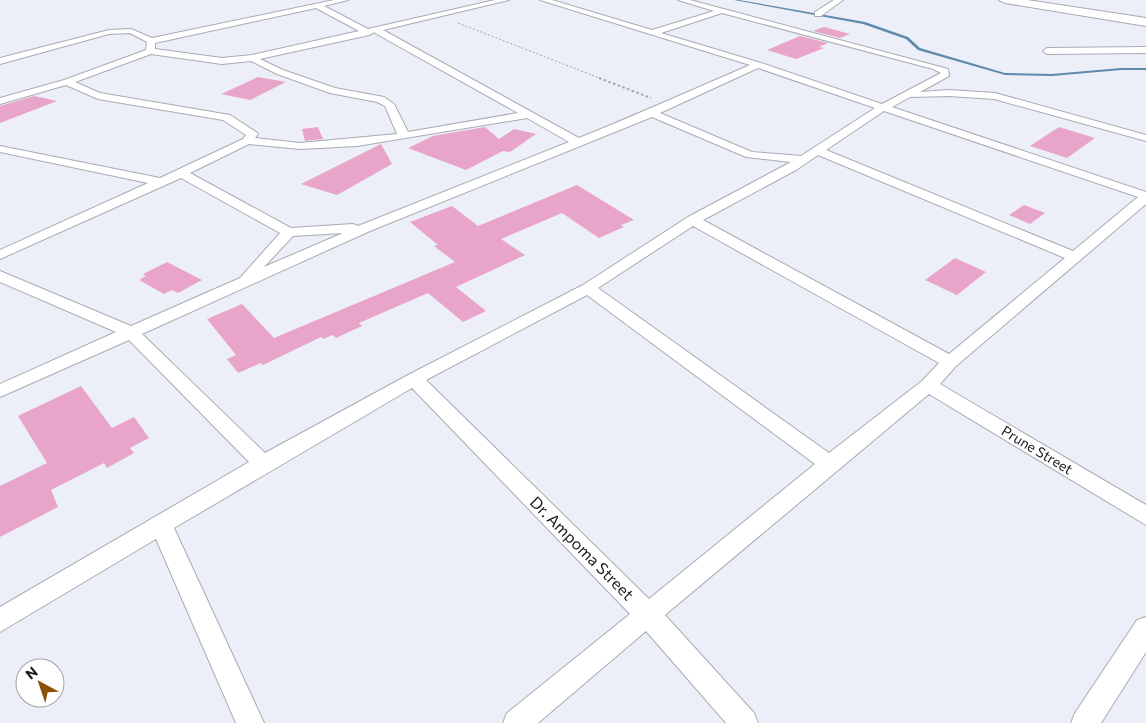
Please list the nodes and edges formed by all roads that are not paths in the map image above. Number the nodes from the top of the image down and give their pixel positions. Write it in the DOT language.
graph roads {
  1 [pos="344,0"];
  2 [pos="505,0"];
  3 [pos="544,0"];
  4 [pos="682,0"];
  5 [pos="819,0"];
  6 [pos="1004,0"];
  7 [pos="838,1"];
  8 [pos="318,6"];
  9 [pos="722,11"];
  10 [pos="818,14"];
  11 [pos="1146,22"];
  12 [pos="373,32"];
  13 [pos="652,33"];
  14 [pos="151,46"];
  15 [pos="1146,50"];
  16 [pos="1047,51"];
  17 [pos="252,58"];
  18 [pos="0,61"];
  19 [pos="758,65"];
  20 [pos="67,82"];
  21 [pos="909,95"];
  22 [pos="0,102"];
  23 [pos="882,108"];
  24 [pos="652,113"];
  25 [pos="527,115"];
  26 [pos="404,136"];
  27 [pos="1146,138"];
  28 [pos="247,141"];
  29 [pos="577,142"];
  30 [pos="0,149"];
  31 [pos="750,155"];
  32 [pos="811,156"];
  33 [pos="181,173"];
  34 [pos="769,180"];
  35 [pos="161,182"];
  36 [pos="1146,196"];
  37 [pos="693,220"];
  38 [pos="365,228"];
  39 [pos="290,232"];
  40 [pos="0,255"];
  41 [pos="1075,257"];
  42 [pos="0,276"];
  43 [pos="241,283"];
  44 [pos="588,288"];
  45 [pos="130,332"];
  46 [pos="950,362"];
  47 [pos="414,379"];
  48 [pos="928,385"];
  49 [pos="0,391"];
  50 [pos="263,464"];
  51 [pos="829,464"];
  52 [pos="1146,516"];
  53 [pos="162,524"];
  54 [pos="649,616"];
  55 [pos="0,620"];
  56 [pos="1146,629"];
  57 [pos="250,723"];
  58 [pos="517,723"];
  59 [pos="744,723"];
  60 [pos="1085,723"];
  1 -- 8 [label="street"];
  2 -- 12 [label="street"];
  3 -- 13 [label="street"];
  4 -- 9 [label="street"];
  5 -- 7 [label="street"];
  6 -- 11 [label="main road"];
  7 -- 10 [label="street"];
  8 -- 12 [label="street"];
  8 -- 14 [label="street"];
  9 -- 13 [label="street"];
  9 -- 21 [label="street"];
  12 -- 17 [label="street"];
  12 -- 25 [label="street"];
  13 -- 19 [label="street"];
  14 -- 17 [label="street"];
  14 -- 18 [label="street"];
  14 -- 20 [label="street"];
  15 -- 16 [label="street"];
  17 -- 26 [label="street"];
  19 -- 23 [label="street"];
  19 -- 24 [label="street"];
  20 -- 22 [label="street"];
  20 -- 28 [label="street"];
  21 -- 23 [label="street"];
  21 -- 27 [label="street"];
  23 -- 32 [label="street"];
  23 -- 36 [label="street"];
  24 -- 29 [label="street"];
  24 -- 31 [label="street"];
  25 -- 26 [label="street"];
  25 -- 29 [label="street"];
  26 -- 28 [label="street"];
  28 -- 33 [label="street"];
  29 -- 38 [label="street"];
  30 -- 35 [label="street"];
  31 -- 32 [label="street"];
  31 -- 34 [label="street"];
  32 -- 34 [label="street"];
  32 -- 41 [label="street"];
  33 -- 35 [label="street"];
  33 -- 39 [label="street"];
  34 -- 37 [label="street"];
  35 -- 40 [label="street"];
  36 -- 41 [label="street"];
  37 -- 44 [label="street"];
  37 -- 46 [label="street"];
  38 -- 39 [label="street"];
  38 -- 43 [label="street"];
  39 -- 43 [label="street"];
  41 -- 46 [label="street"];
  42 -- 45 [label="street"];
  43 -- 45 [label="street"];
  44 -- 47 [label="street"];
  44 -- 51 [label="street"];
  45 -- 49 [label="street"];
  45 -- 50 [label="street"];
  46 -- 48 [label="street"];
  47 -- 50 [label="street"];
  47 -- 54 [label="street, Dr. Ampoma Street"];
  48 -- 51 [label="street"];
  48 -- 52 [label="street, Prune Street"];
  50 -- 53 [label="street"];
  51 -- 54 [label="street"];
  53 -- 55 [label="street"];
  53 -- 57 [label="street"];
  54 -- 58 [label="street"];
  54 -- 59 [label="street, Dr. Ampoma Street"];
  56 -- 60 [label="street"];
}
